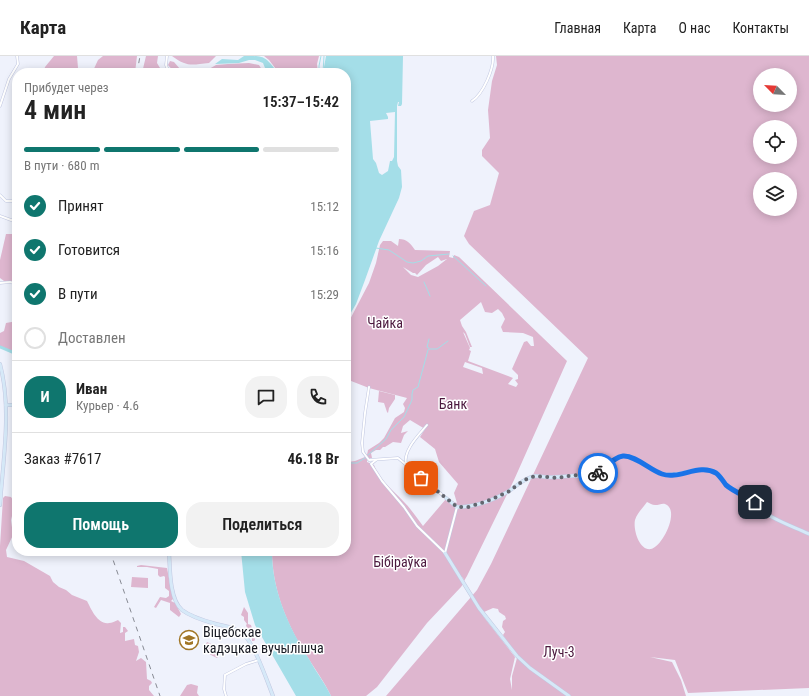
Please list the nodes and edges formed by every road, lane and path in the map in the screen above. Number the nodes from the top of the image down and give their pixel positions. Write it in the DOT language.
graph roads {
  1 [pos="17,56"];
  2 [pos="168,56"];
  3 [pos="493,56"];
  4 [pos="16,68"];
  5 [pos="167,68"];
  6 [pos="12,74"];
  7 [pos="472,101"];
  8 [pos="0,106"];
  9 [pos="0,195"];
  10 [pos="12,201"];
  11 [pos="0,216"];
  12 [pos="12,220"];
  13 [pos="0,283"];
  14 [pos="12,283"];
  15 [pos="0,364"];
  16 [pos="369,387"];
  17 [pos="6,405"];
  18 [pos="12,405"];
  19 [pos="427,425"];
  20 [pos="369,460"];
  21 [pos="376,460"];
  22 [pos="1,463"];
  23 [pos="372,464"];
  24 [pos="406,465"];
  25 [pos="446,498"];
  26 [pos="0,505"];
  27 [pos="457,507"];
  28 [pos="809,534"];
  29 [pos="445,553"];
  30 [pos="170,556"];
  31 [pos="259,660"];
  32 [pos="226,696"];
  33 [pos="273,696"];
  34 [pos="569,696"];
  1 -- 4 [label="street"];
  2 -- 5 [label="street"];
  3 -- 7 [label="street"];
  6 -- 8 [label="street"];
  9 -- 10 [label="street"];
  11 -- 12 [label="street"];
  13 -- 14 [label="street"];
  15 -- 17 [label="street"];
  16 -- 20 [label="street"];
  17 -- 18 [label="street"];
  17 -- 22 [label="street"];
  19 -- 24 [label="street"];
  20 -- 21 [label="street"];
  20 -- 23 [label="street"];
  21 -- 23 [label="street"];
  21 -- 24 [label="street"];
  22 -- 26 [label="street"];
  23 -- 29 [label="street"];
  24 -- 25 [label="street"];
  25 -- 27 [label="street"];
  27 -- 28 [label="street"];
  27 -- 29 [label="street"];
  29 -- 34 [label="street"];
  30 -- 31 [label="street"];
  31 -- 32 [label="street"];
  31 -- 33 [label="street"];
}
